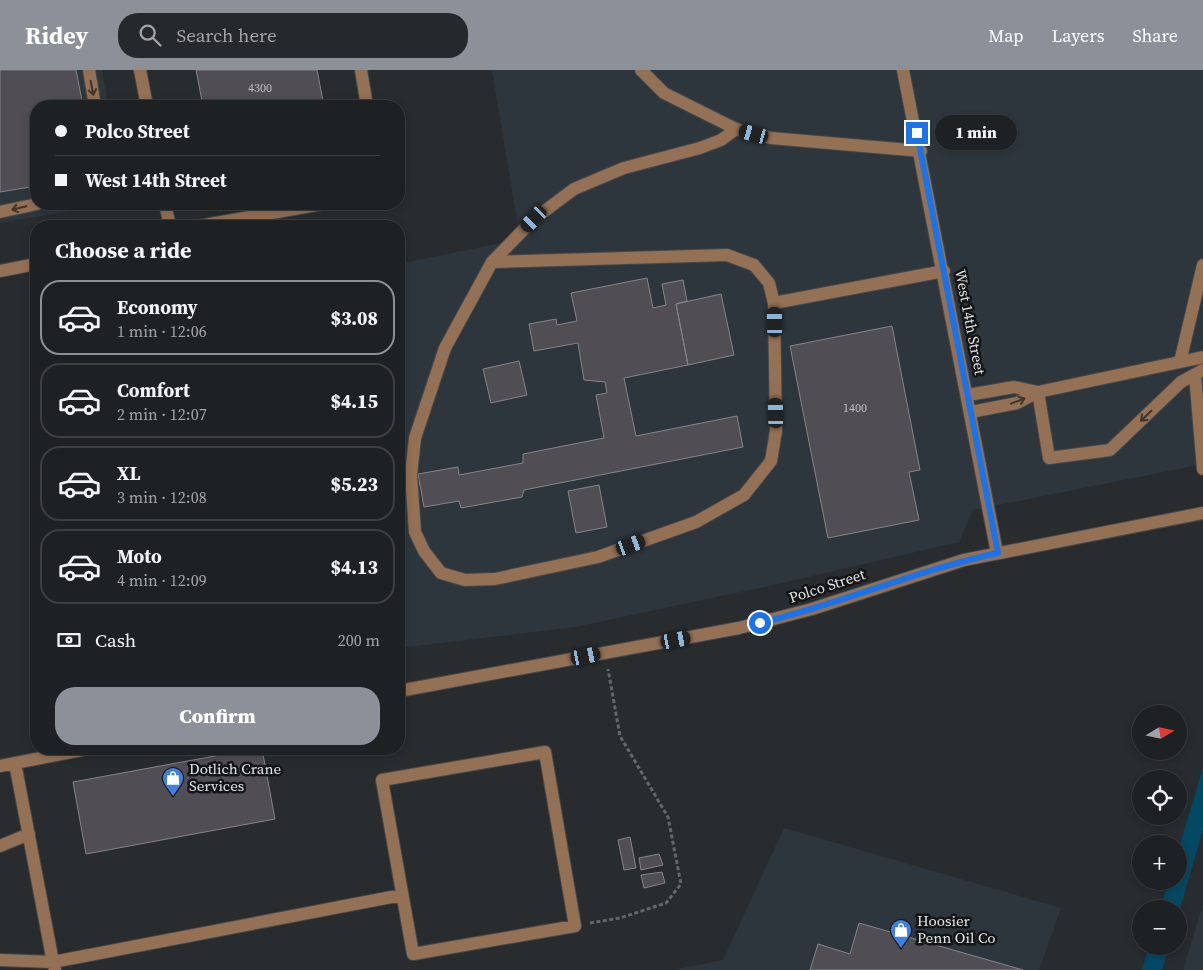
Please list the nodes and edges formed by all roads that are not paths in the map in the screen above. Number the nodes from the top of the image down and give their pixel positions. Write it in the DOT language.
graph roads {
  1 [pos="89,70"];
  2 [pos="140,70"];
  3 [pos="361,70"];
  4 [pos="641,70"];
  5 [pos="903,70"];
  6 [pos="94,100"];
  7 [pos="146,100"];
  8 [pos="366,100"];
  9 [pos="736,129"];
  10 [pos="921,151"];
  11 [pos="30,206"];
  12 [pos="288,210"];
  13 [pos="0,212"];
  14 [pos="233,220"];
  15 [pos="492,262"];
  16 [pos="30,265"];
  17 [pos="1203,265"];
  18 [pos="0,271"];
  19 [pos="944,271"];
  20 [pos="774,303"];
  21 [pos="1203,357"];
  22 [pos="1180,362"];
  23 [pos="1199,373"];
  24 [pos="1038,392"];
  25 [pos="968,395"];
  26 [pos="971,412"];
  27 [pos="1203,469"];
  28 [pos="405,476"];
  29 [pos="1203,513"];
  30 [pos="998,553"];
  31 [pos="405,690"];
  32 [pos="57,755"];
  33 [pos="15,763"];
  34 [pos="0,766"];
  35 [pos="29,834"];
  36 [pos="0,846"];
  37 [pos="402,895"];
  38 [pos="0,960"];
  39 [pos="54,966"];
  1 -- 6 [label="street, one-way"];
  2 -- 7 [label="street"];
  3 -- 8 [label="street"];
  4 -- 9 [label="street"];
  5 -- 10 [label="street, West 14th Street"];
  9 -- 10 [label="street"];
  9 -- 15 [label="street"];
  10 -- 19 [label="street, West 14th Street"];
  11 -- 13 [label="street, one-way"];
  12 -- 14 [label="street"];
  15 -- 20 [label="street"];
  15 -- 28 [label="street"];
  16 -- 18 [label="street"];
  17 -- 22 [label="street"];
  19 -- 20 [label="street"];
  19 -- 25 [label="street, West 14th Street"];
  20 -- 28 [label="street"];
  21 -- 22 [label="street"];
  22 -- 24 [label="street"];
  23 -- 24 [label="street, one-way"];
  23 -- 27 [label="street"];
  24 -- 25 [label="street"];
  26 -- 24 [label="street, one-way"];
  25 -- 26 [label="street, West 14th Street"];
  26 -- 30 [label="street, West 14th Street"];
  29 -- 30 [label="street, Polco Street"];
  30 -- 31 [label="street, Polco Street"];
  32 -- 33 [label="street"];
  33 -- 34 [label="street"];
  33 -- 35 [label="street"];
  35 -- 36 [label="street"];
  35 -- 39 [label="street"];
  37 -- 37 [label="street"];
  37 -- 39 [label="street"];
  38 -- 39 [label="street"];
}
